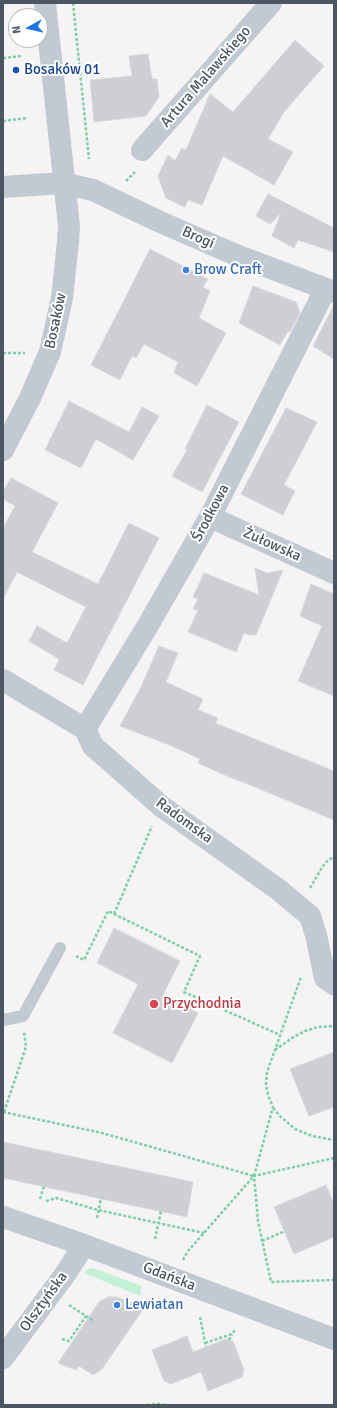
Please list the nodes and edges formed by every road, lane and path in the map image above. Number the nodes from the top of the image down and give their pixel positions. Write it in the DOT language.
graph roads {
  1 [pos="45,3"];
  2 [pos="73,3"];
  3 [pos="271,3"];
  4 [pos="22,56"];
  5 [pos="3,58"];
  6 [pos="28,118"];
  7 [pos="3,121"];
  8 [pos="142,150"];
  9 [pos="89,159"];
  10 [pos="64,183"];
  11 [pos="3,187"];
  12 [pos="330,291"];
  13 [pos="3,353"];
  14 [pos="26,354"];
  15 [pos="3,450"];
  16 [pos="210,517"];
  17 [pos="334,573"];
  18 [pos="3,680"];
  19 [pos="86,729"];
  20 [pos="161,806"];
  21 [pos="334,857"];
  22 [pos="114,914"];
  23 [pos="310,916"];
  24 [pos="60,948"];
  25 [pos="303,971"];
  26 [pos="334,984"];
  27 [pos="22,1017"];
  28 [pos="3,1020"];
  29 [pos="334,1026"];
  30 [pos="280,1035"];
  31 [pos="274,1050"];
  32 [pos="273,1108"];
  33 [pos="4,1112"];
  34 [pos="334,1140"];
  35 [pos="334,1158"];
  36 [pos="254,1176"];
  37 [pos="44,1186"];
  38 [pos="101,1198"];
  39 [pos="40,1199"];
  40 [pos="46,1201"];
  41 [pos="98,1210"];
  42 [pos="161,1211"];
  43 [pos="3,1217"];
  44 [pos="97,1218"];
  45 [pos="159,1223"];
  46 [pos="285,1232"];
  47 [pos="204,1234"];
  48 [pos="155,1239"];
  49 [pos="262,1241"];
  50 [pos="84,1245"];
  51 [pos="181,1264"];
  52 [pos="334,1280"];
  53 [pos="128,1296"];
  54 [pos="64,1301"];
  55 [pos="126,1301"];
  56 [pos="86,1316"];
  57 [pos="200,1317"];
  58 [pos="94,1322"];
  59 [pos="235,1330"];
  60 [pos="232,1334"];
  61 [pos="62,1339"];
  62 [pos="334,1339"];
  63 [pos="229,1340"];
  64 [pos="205,1343"];
  65 [pos="206,1347"];
  66 [pos="3,1358"];
  67 [pos="147,1405"];
  68 [pos="166,1405"];
  1 -- 10 [label="street, Bosaków"];
  2 -- 9 [label="path"];
  3 -- 8 [label="street, Artura Malawskiego"];
  4 -- 5 [label="path"];
  6 -- 7 [label="path"];
  10 -- 11 [label="street, Brogi"];
  10 -- 12 [label="street, Brogi"];
  10 -- 15 [label="street, Bosaków"];
  12 -- 16 [label="street, Środkowa"];
  13 -- 14 [label="path"];
  16 -- 17 [label="street, Żułowska"];
  16 -- 19 [label="street, Środkowa"];
  18 -- 19 [label="street"];
  19 -- 20 [label="street, Radomska"];
  20 -- 22 [label="path"];
  20 -- 23 [label="street, Radomska"];
  21 -- 23 [label="path"];
  22 -- 24 [label="path"];
  22 -- 30 [label="path"];
  23 -- 26 [label="street"];
  24 -- 27 [label="lane"];
  25 -- 30 [label="path"];
  27 -- 28 [label="lane"];
  27 -- 33 [label="path"];
  29 -- 31 [label="path"];
  30 -- 31 [label="path"];
  31 -- 32 [label="path"];
  32 -- 34 [label="path"];
  32 -- 36 [label="path"];
  33 -- 36 [label="path"];
  35 -- 36 [label="path"];
  36 -- 47 [label="path"];
  36 -- 49 [label="path"];
  37 -- 39 [label="path"];
  38 -- 41 [label="path"];
  40 -- 41 [label="path"];
  41 -- 44 [label="path"];
  41 -- 45 [label="path"];
  42 -- 45 [label="path"];
  43 -- 50 [label="street, Gdańska"];
  45 -- 47 [label="path"];
  45 -- 48 [label="path"];
  46 -- 49 [label="path"];
  47 -- 51 [label="path"];
  49 -- 52 [label="path"];
  50 -- 62 [label="street, Gdańska"];
  50 -- 66 [label="street, Olsztyńska"];
  53 -- 55 [label="path"];
  54 -- 56 [label="path"];
  56 -- 58 [label="path"];
  56 -- 61 [label="path"];
  57 -- 64 [label="path"];
  59 -- 60 [label="path"];
  60 -- 63 [label="path"];
  60 -- 64 [label="path"];
  64 -- 65 [label="path"];
  67 -- 68 [label="path"];
}
